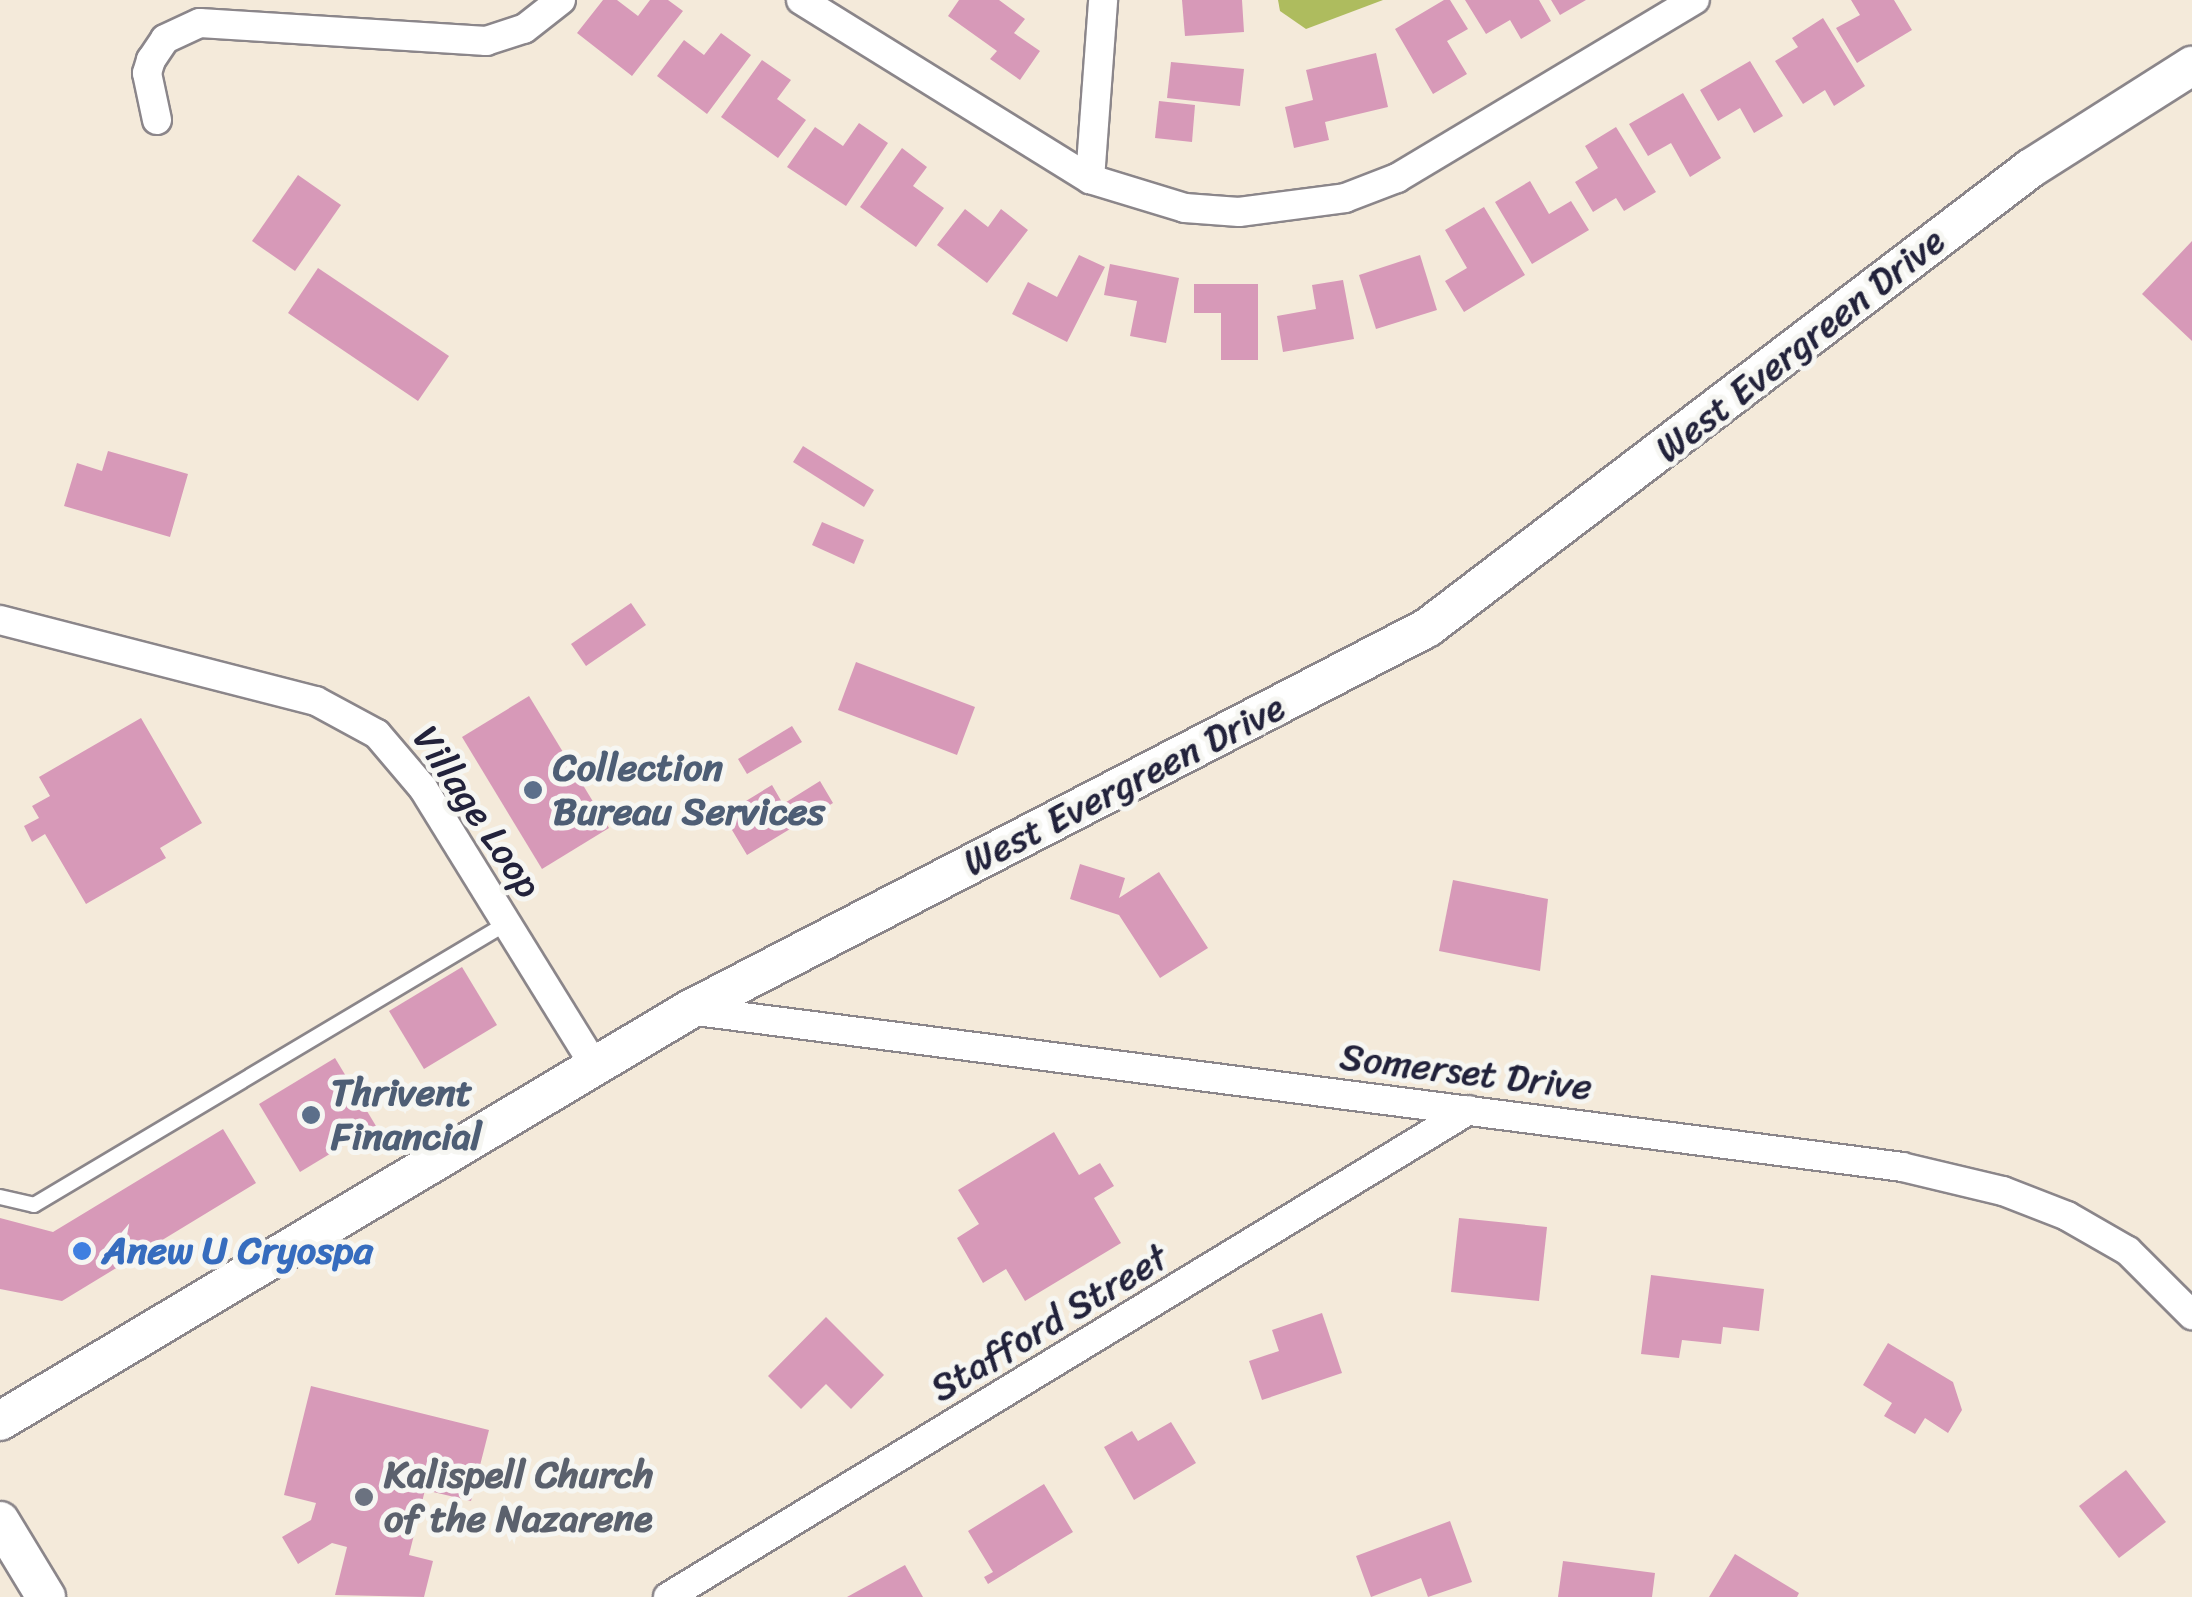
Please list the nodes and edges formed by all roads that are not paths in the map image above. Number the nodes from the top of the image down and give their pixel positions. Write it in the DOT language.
graph roads {
  1 [pos="561,0"];
  2 [pos="801,0"];
  3 [pos="1103,0"];
  4 [pos="1695,0"];
  5 [pos="2192,66"];
  6 [pos="157,120"];
  7 [pos="1090,179"];
  8 [pos="0,620"];
  9 [pos="507,924"];
  10 [pos="690,1010"];
  11 [pos="594,1066"];
  12 [pos="1468,1110"];
  13 [pos="0,1197"];
  14 [pos="2192,1315"];
  15 [pos="0,1421"];
  16 [pos="0,1521"];
  17 [pos="46,1597"];
  18 [pos="668,1597"];
  1 -- 6 [label="street"];
  2 -- 7 [label="street"];
  3 -- 7 [label="street"];
  4 -- 7 [label="street"];
  5 -- 10 [label="street, West Evergreen Drive"];
  8 -- 9 [label="street, Village Loop"];
  9 -- 11 [label="street, Village Loop"];
  9 -- 13 [label="lane"];
  10 -- 11 [label="street, West Evergreen Drive"];
  10 -- 12 [label="street, Somerset Drive"];
  11 -- 15 [label="street, West Evergreen Drive"];
  12 -- 14 [label="street, Somerset Drive"];
  12 -- 18 [label="street, Stafford Street"];
  16 -- 17 [label="street"];
}
